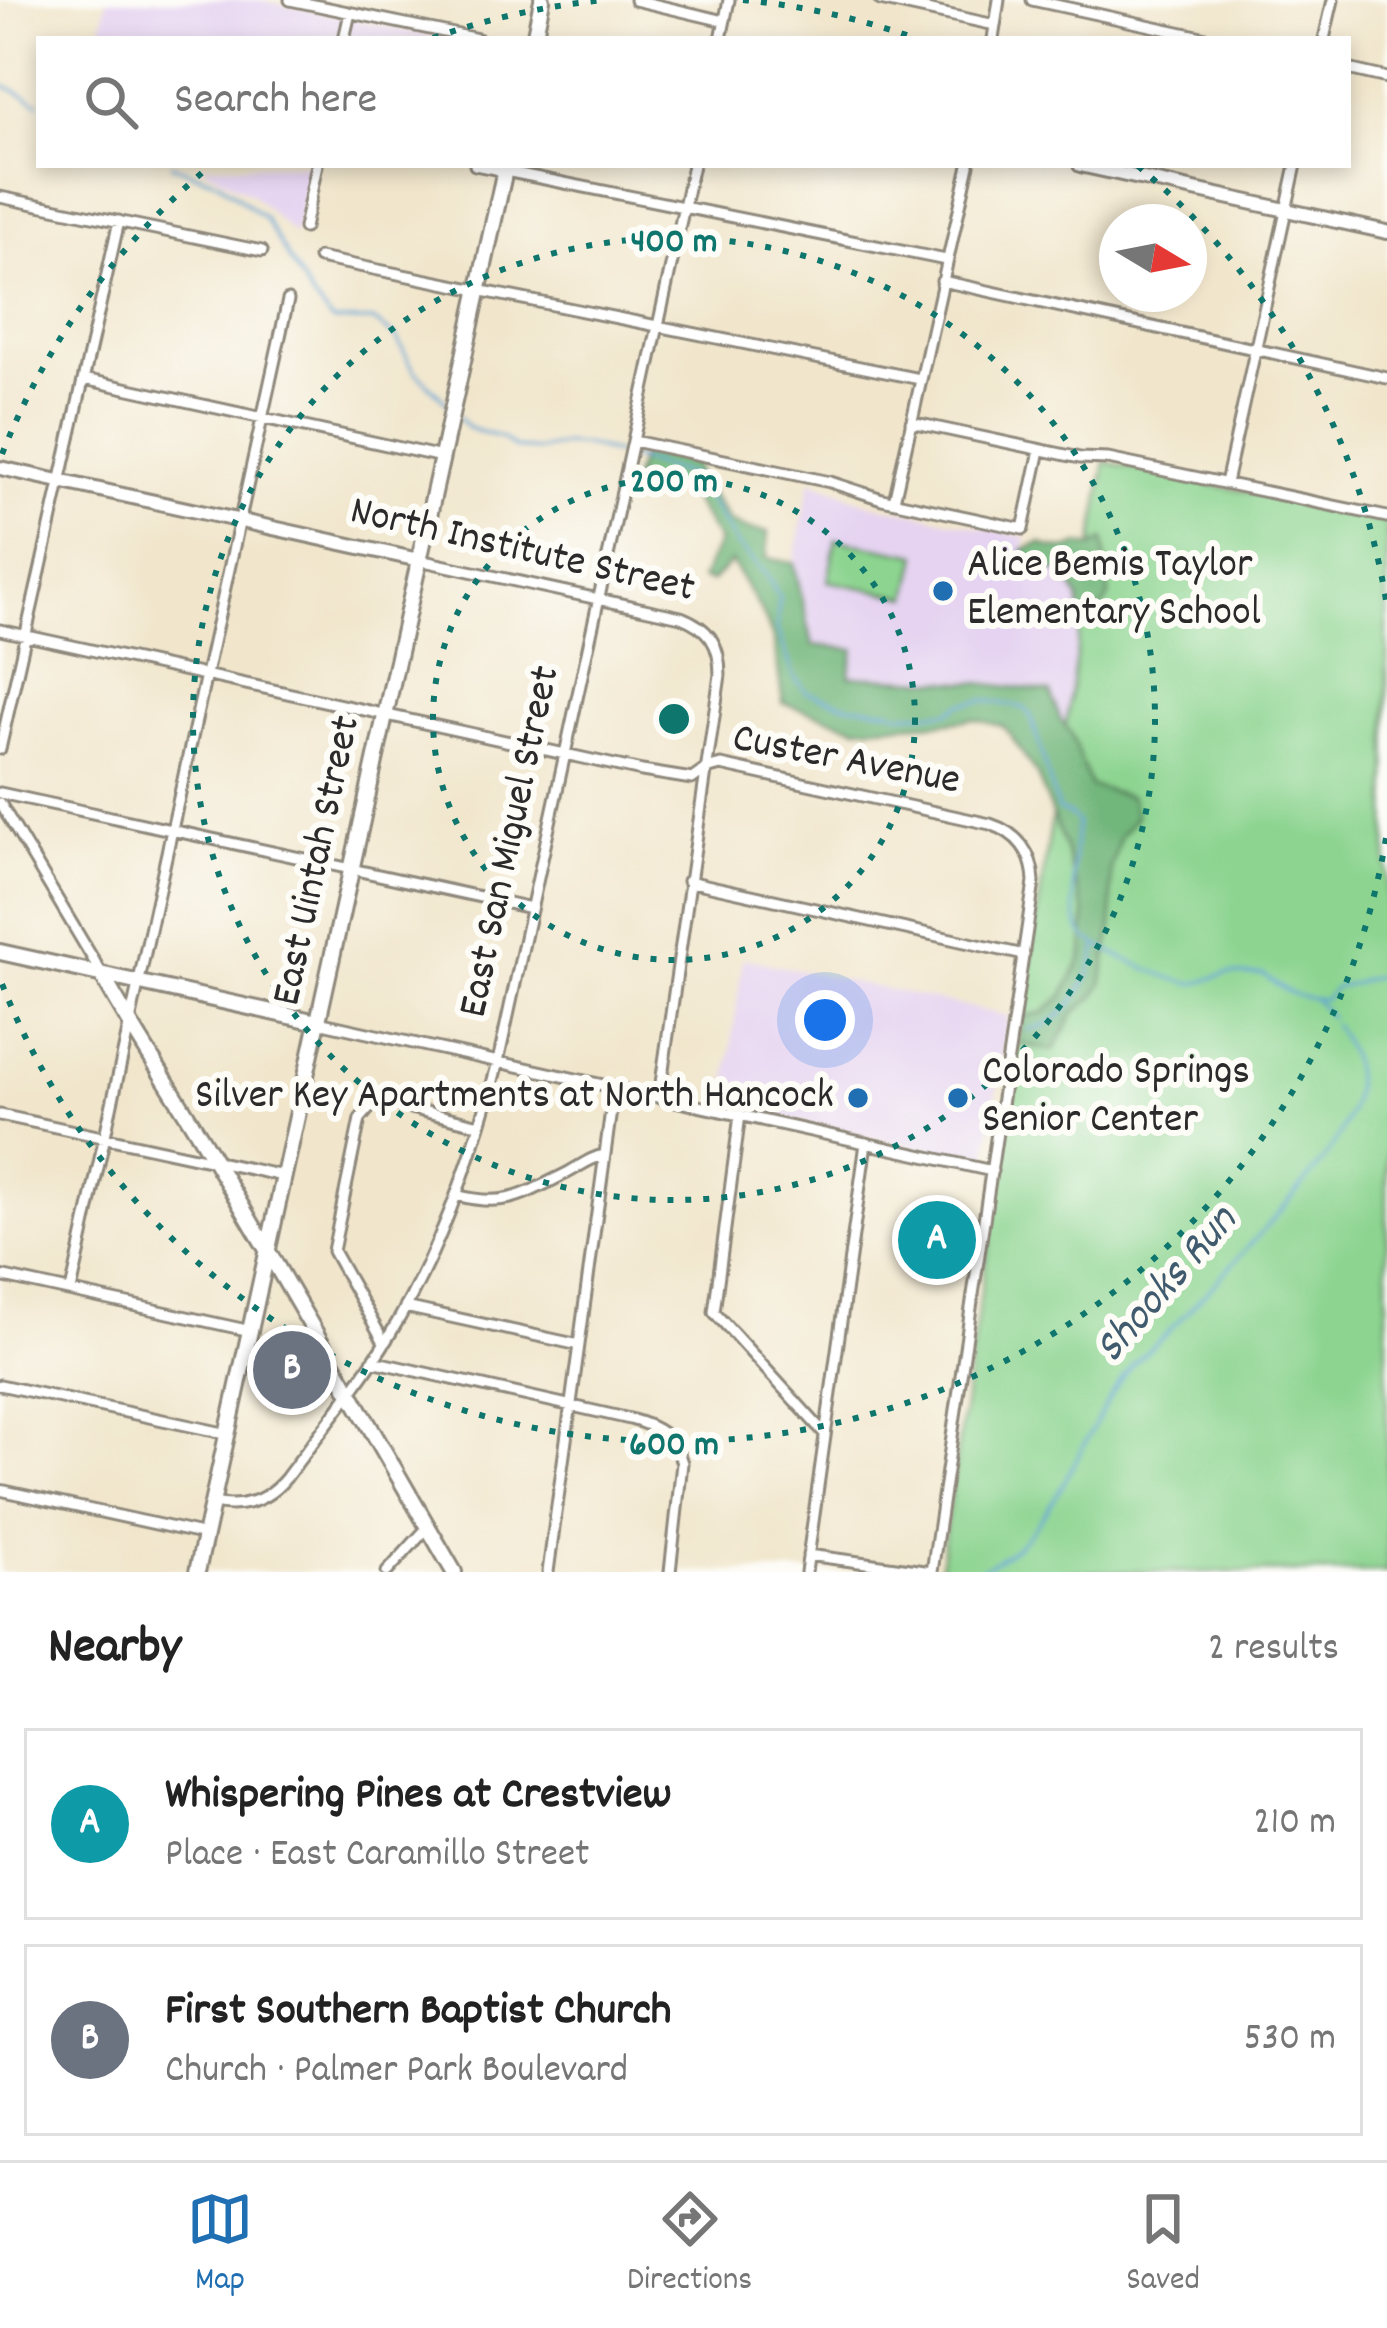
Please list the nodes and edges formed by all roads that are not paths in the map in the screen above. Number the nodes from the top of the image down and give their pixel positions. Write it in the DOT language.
graph roads {
  1 [pos="290,0"];
  2 [pos="542,0"];
  3 [pos="635,0"];
  4 [pos="729,0"];
  5 [pos="880,0"];
  6 [pos="999,0"];
  7 [pos="1032,0"];
  8 [pos="1333,0"];
  9 [pos="911,3"];
  10 [pos="350,13"];
  11 [pos="724,21"];
  12 [pos="995,25"];
  13 [pos="345,36"];
  14 [pos="463,36"];
  15 [pos="534,36"];
  16 [pos="722,36"];
  17 [pos="993,36"];
  18 [pos="1197,36"];
  19 [pos="1325,36"];
  20 [pos="1351,70"];
  21 [pos="1387,78"];
  22 [pos="316,168"];
  23 [pos="505,168"];
  24 [pos="692,168"];
  25 [pos="968,168"];
  26 [pos="1094,168"];
  27 [pos="1295,168"];
  28 [pos="0,196"];
  29 [pos="683,207"];
  30 [pos="1286,209"];
  31 [pos="119,221"];
  32 [pos="304,228"];
  33 [pos="1387,232"];
  34 [pos="262,251"];
  35 [pos="319,258"];
  36 [pos="946,260"];
  37 [pos="942,280"];
  38 [pos="477,290"];
  39 [pos="288,300"];
  40 [pos="658,327"];
  41 [pos="1256,349"];
  42 [pos="1387,378"];
  43 [pos="84,379"];
  44 [pos="920,379"];
  45 [pos="262,419"];
  46 [pos="911,422"];
  47 [pos="1040,449"];
  48 [pos="443,450"];
  49 [pos="631,452"];
  50 [pos="0,468"];
  51 [pos="61,481"];
  52 [pos="1226,483"];
  53 [pos="894,502"];
  54 [pos="1387,517"];
  55 [pos="240,520"];
  56 [pos="419,560"];
  57 [pos="599,600"];
  58 [pos="0,630"];
  59 [pos="25,636"];
  60 [pos="205,676"];
  61 [pos="386,715"];
  62 [pos="0,749"];
  63 [pos="565,754"];
  64 [pos="706,770"];
  65 [pos="0,793"];
  66 [pos="0,803"];
  67 [pos="172,829"];
  68 [pos="352,868"];
  69 [pos="688,881"];
  70 [pos="531,908"];
  71 [pos="0,952"];
  72 [pos="1024,955"];
  73 [pos="102,975"];
  74 [pos="138,982"];
  75 [pos="317,1022"];
  76 [pos="129,1024"];
  77 [pos="147,1054"];
  78 [pos="122,1059"];
  79 [pos="497,1063"];
  80 [pos="614,1088"];
  81 [pos="658,1097"];
  82 [pos="0,1115"];
  83 [pos="740,1115"];
  84 [pos="480,1124"];
  85 [pos="104,1138"];
  86 [pos="866,1143"];
  87 [pos="605,1155"];
  88 [pos="216,1162"];
  89 [pos="992,1171"];
  90 [pos="283,1176"];
  91 [pos="456,1195"];
  92 [pos="267,1250"];
  93 [pos="0,1276"];
  94 [pos="71,1291"];
  95 [pos="295,1297"];
  96 [pos="256,1302"];
  97 [pos="405,1307"];
  98 [pos="251,1331"];
  99 [pos="384,1342"];
  100 [pos="579,1345"];
  101 [pos="373,1361"];
  102 [pos="0,1385"];
  103 [pos="350,1392"];
  104 [pos="571,1405"];
  105 [pos="228,1434"];
  106 [pos="825,1434"];
  107 [pos="0,1490"];
  108 [pos="213,1503"];
  109 [pos="428,1527"];
  110 [pos="206,1535"];
  111 [pos="808,1555"];
  112 [pos="197,1572"];
  113 [pos="387,1572"];
  114 [pos="454,1572"];
  115 [pos="548,1572"];
  116 [pos="670,1572"];
  117 [pos="806,1572"];
  118 [pos="932,1572"];
  1 -- 10 [label="street"];
  2 -- 15 [label="main road"];
  3 -- 11 [label="street"];
  4 -- 11 [label="street"];
  5 -- 9 [label="street"];
  6 -- 12 [label="street"];
  7 -- 18 [label="street"];
  8 -- 19 [label="street"];
  9 -- 12 [label="street"];
  10 -- 13 [label="street"];
  10 -- 14 [label="street"];
  11 -- 16 [label="street"];
  12 -- 17 [label="street"];
  20 -- 21 [label="street"];
  22 -- 32 [label="street"];
  23 -- 29 [label="street"];
  23 -- 38 [label="main road, East Uintah Street"];
  24 -- 29 [label="street, East San Miguel Street"];
  25 -- 36 [label="street"];
  26 -- 30 [label="street"];
  27 -- 30 [label="street"];
  28 -- 31 [label="street"];
  29 -- 36 [label="street"];
  29 -- 40 [label="street, East San Miguel Street"];
  30 -- 33 [label="street"];
  30 -- 41 [label="street"];
  31 -- 34 [label="street"];
  31 -- 43 [label="street"];
  35 -- 38 [label="street"];
  36 -- 37 [label="street"];
  37 -- 41 [label="street"];
  37 -- 44 [label="street"];
  38 -- 40 [label="street"];
  38 -- 48 [label="main road, East Uintah Street"];
  39 -- 45 [label="street"];
  40 -- 44 [label="street"];
  40 -- 49 [label="street, East San Miguel Street"];
  41 -- 42 [label="street"];
  41 -- 52 [label="street"];
  43 -- 45 [label="street"];
  43 -- 51 [label="street"];
  44 -- 46 [label="street"];
  45 -- 48 [label="street"];
  45 -- 55 [label="street"];
  46 -- 47 [label="street"];
  46 -- 53 [label="street"];
  47 -- 52 [label="street"];
  47 -- 53 [label="street"];
  48 -- 56 [label="main road, East Uintah Street"];
  49 -- 53 [label="street"];
  49 -- 57 [label="street, East San Miguel Street"];
  50 -- 51 [label="street, North Institute Street"];
  51 -- 55 [label="street, North Institute Street"];
  51 -- 59 [label="street"];
  52 -- 54 [label="street"];
  55 -- 56 [label="street, North Institute Street"];
  55 -- 60 [label="street"];
  56 -- 57 [label="street, North Institute Street"];
  56 -- 61 [label="main road, East Uintah Street"];
  57 -- 63 [label="street, East San Miguel Street"];
  57 -- 64 [label="street, North Institute Street"];
  58 -- 59 [label="street, Custer Avenue"];
  59 -- 60 [label="street, Custer Avenue"];
  59 -- 62 [label="street"];
  60 -- 61 [label="street, Custer Avenue"];
  60 -- 67 [label="street"];
  61 -- 63 [label="street, Custer Avenue"];
  61 -- 68 [label="main road, East Uintah Street"];
  63 -- 64 [label="street, Custer Avenue"];
  63 -- 70 [label="street, East San Miguel Street"];
  64 -- 69 [label="street, North Institute Street"];
  64 -- 72 [label="street, Custer Avenue"];
  65 -- 67 [label="street"];
  66 -- 73 [label="street"];
  67 -- 68 [label="street"];
  67 -- 74 [label="street"];
  68 -- 70 [label="street"];
  68 -- 75 [label="main road, East Uintah Street"];
  69 -- 72 [label="street"];
  69 -- 81 [label="street, North Institute Street"];
  70 -- 79 [label="street, East San Miguel Street"];
  71 -- 73 [label="main road"];
  72 -- 89 [label="street"];
  73 -- 74 [label="main road"];
  73 -- 76 [label="main road"];
  74 -- 75 [label="main road"];
  74 -- 76 [label="street"];
  75 -- 79 [label="street"];
  75 -- 90 [label="main road, East Uintah Street"];
  76 -- 77 [label="main road"];
  76 -- 78 [label="street"];
  77 -- 78 [label="street"];
  77 -- 88 [label="main road"];
  78 -- 85 [label="street"];
  79 -- 80 [label="street"];
  79 -- 84 [label="street, East San Miguel Street"];
  80 -- 81 [label="street"];
  80 -- 87 [label="street"];
  81 -- 83 [label="street"];
  82 -- 85 [label="street"];
  83 -- 86 [label="street"];
  83 -- 106 [label="street"];
  84 -- 91 [label="street, East San Miguel Street"];
  84 -- 99 [label="street"];
  85 -- 88 [label="street"];
  85 -- 94 [label="street"];
  86 -- 89 [label="street"];
  86 -- 106 [label="street"];
  87 -- 91 [label="street"];
  87 -- 100 [label="street"];
  88 -- 90 [label="street"];
  88 -- 92 [label="main road"];
  89 -- 118 [label="street"];
  90 -- 92 [label="main road, East Uintah Street"];
  91 -- 97 [label="street, East San Miguel Street"];
  92 -- 95 [label="main road"];
  92 -- 96 [label="main road, East Uintah Street"];
  93 -- 94 [label="street"];
  94 -- 98 [label="street"];
  95 -- 96 [label="main road"];
  95 -- 103 [label="main road"];
  96 -- 98 [label="main road, East Uintah Street"];
  97 -- 99 [label="street, East San Miguel Street"];
  97 -- 100 [label="street"];
  98 -- 105 [label="main road, East Uintah Street"];
  99 -- 101 [label="street, East San Miguel Street"];
  100 -- 104 [label="street"];
  101 -- 103 [label="street, East San Miguel Street"];
  101 -- 104 [label="street"];
  102 -- 105 [label="street"];
  103 -- 108 [label="street, East San Miguel Street"];
  103 -- 109 [label="main road"];
  104 -- 115 [label="street"];
  104 -- 116 [label="street"];
  105 -- 108 [label="main road, East Uintah Street"];
  106 -- 111 [label="street"];
  107 -- 110 [label="street"];
  108 -- 110 [label="main road, East Uintah Street"];
  109 -- 113 [label="street"];
  109 -- 114 [label="main road"];
  110 -- 112 [label="main road, East Uintah Street"];
  111 -- 117 [label="street"];
  111 -- 118 [label="street"];
}
